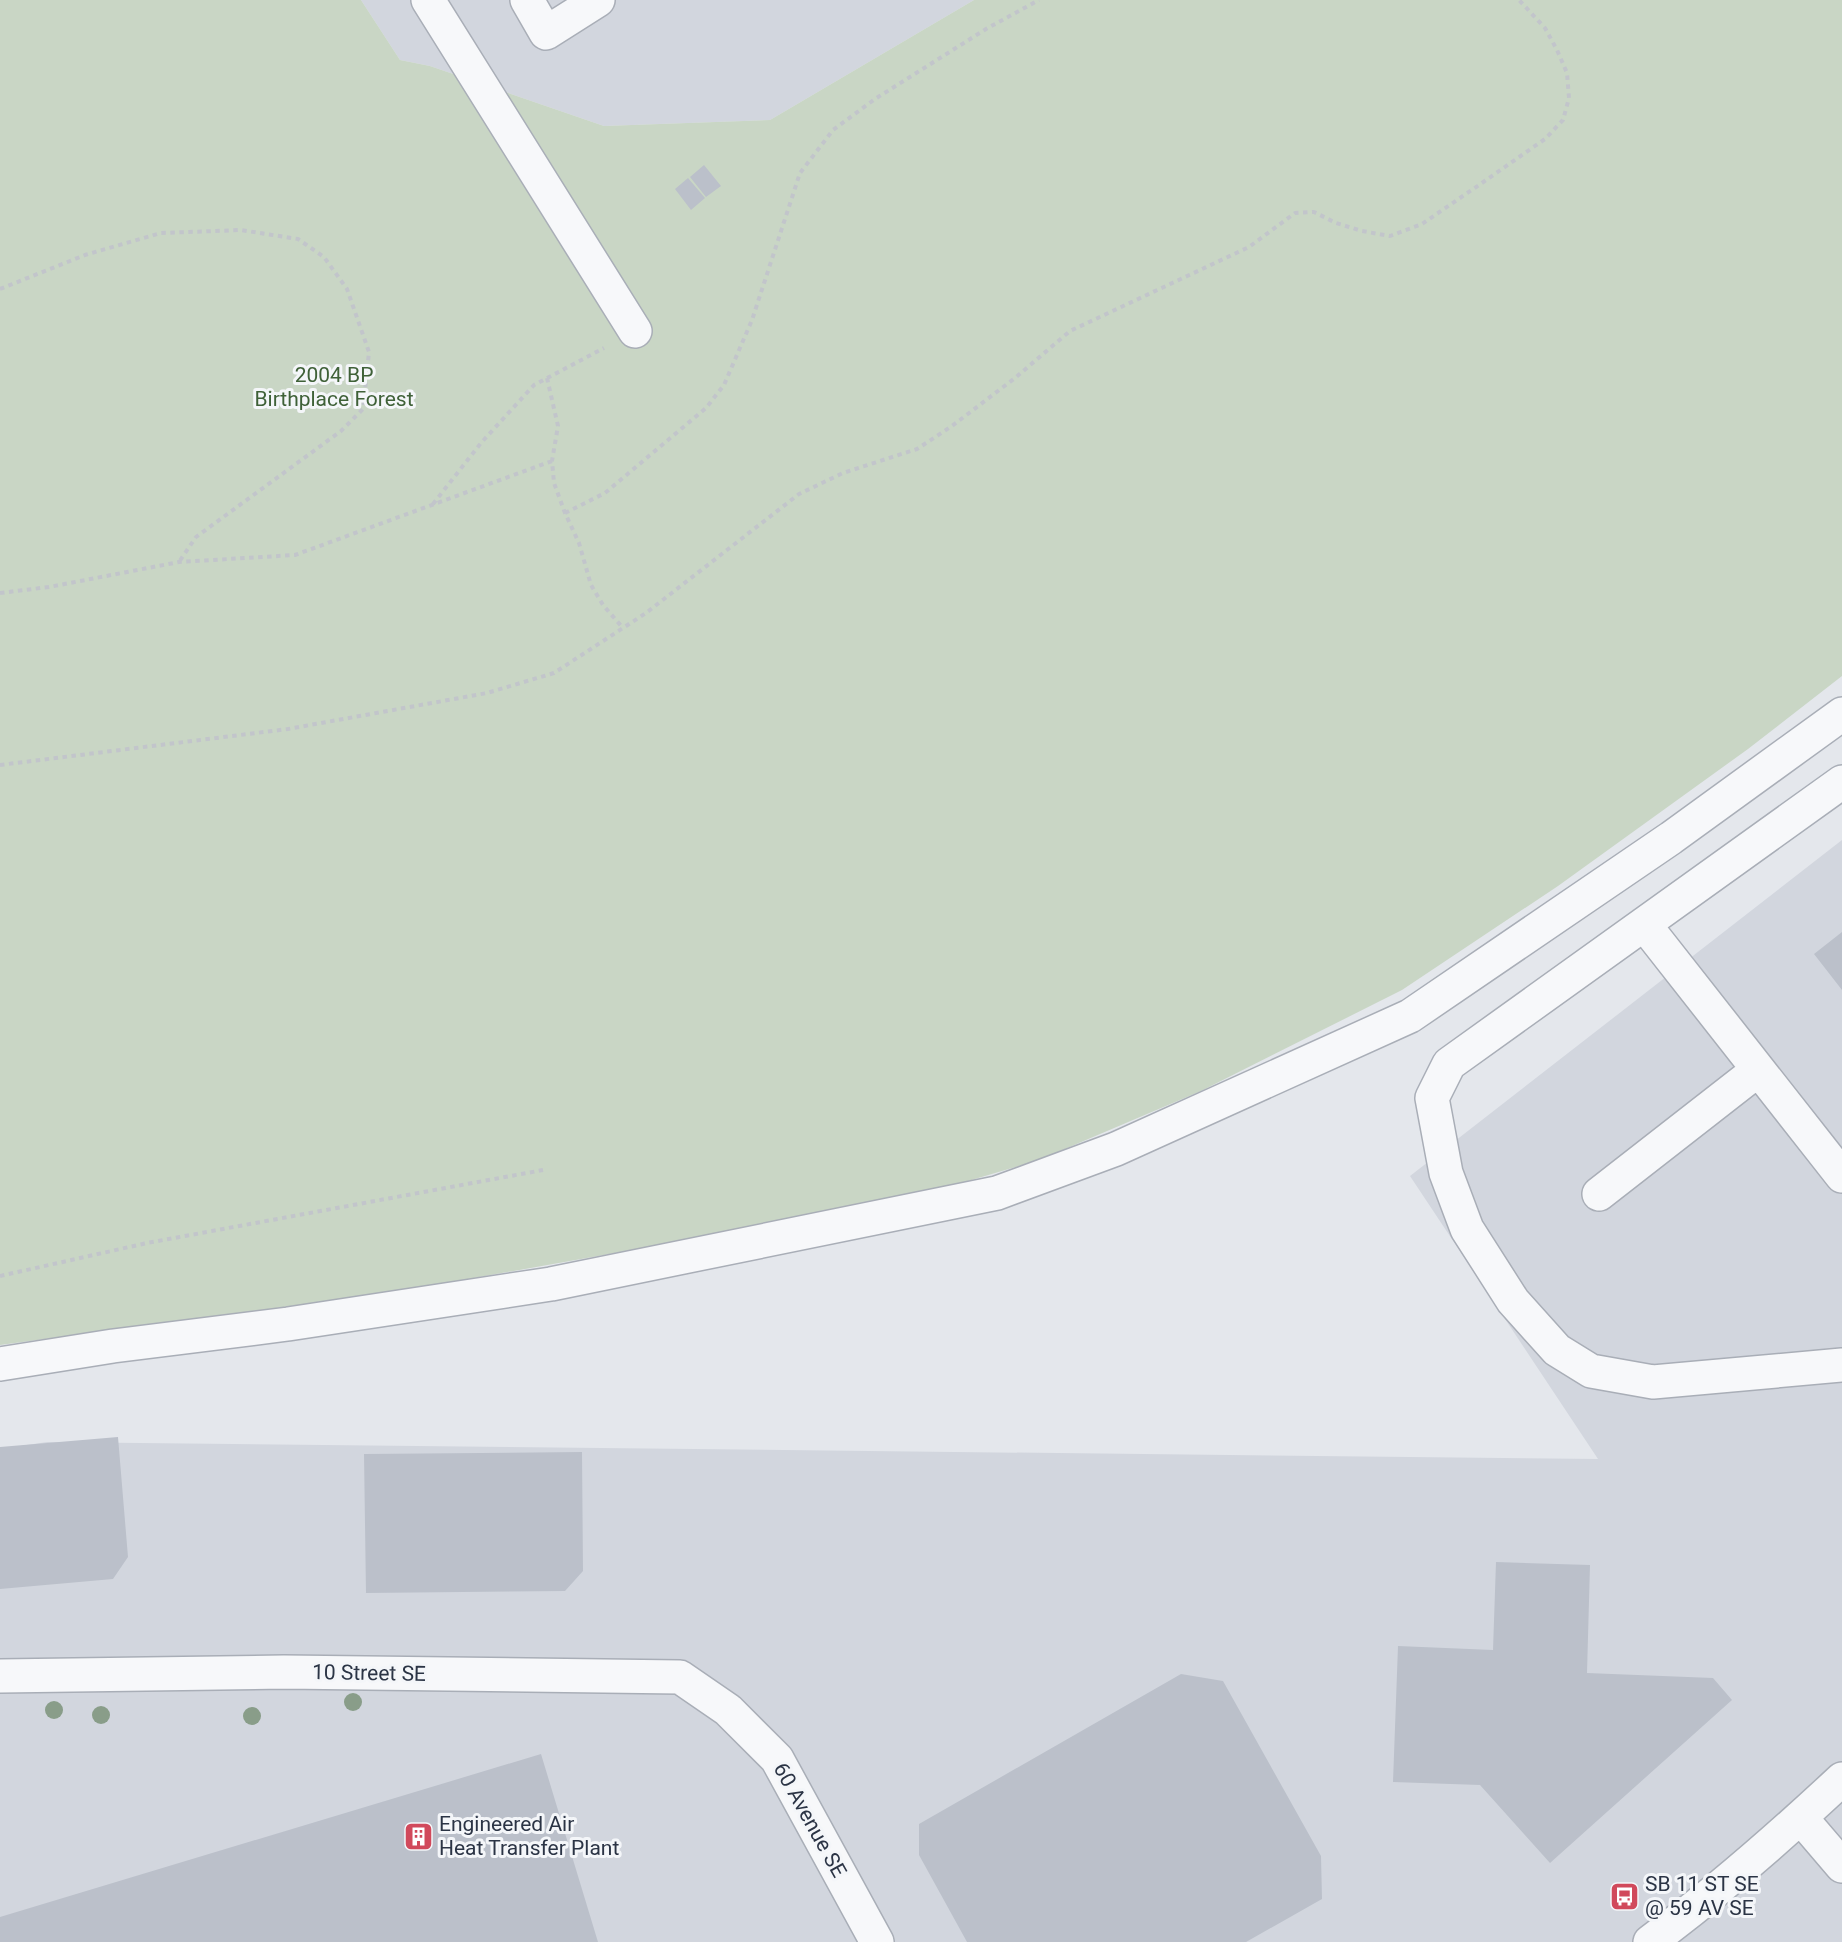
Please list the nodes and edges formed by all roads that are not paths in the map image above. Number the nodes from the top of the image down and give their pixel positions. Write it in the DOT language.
graph roads {
  1 [pos="428,0"];
  2 [pos="527,0"];
  3 [pos="598,0"];
  4 [pos="635,331"];
  5 [pos="1842,714"];
  6 [pos="1842,782"];
  7 [pos="1644,924"];
  8 [pos="1758,1070"];
  9 [pos="1842,1176"];
  10 [pos="1599,1194"];
  11 [pos="0,1364"];
  12 [pos="1842,1365"];
  13 [pos="0,1676"];
  14 [pos="728,1710"];
  15 [pos="1842,1779"];
  16 [pos="1801,1818"];
  17 [pos="1842,1866"];
  18 [pos="877,1942"];
  19 [pos="1650,1942"];
  1 -- 4 [label="street"];
  2 -- 3 [label="street"];
  5 -- 11 [label="street"];
  6 -- 7 [label="street"];
  7 -- 8 [label="street"];
  7 -- 12 [label="street"];
  8 -- 9 [label="street"];
  8 -- 10 [label="street"];
  13 -- 14 [label="street, 10 Street SE"];
  14 -- 18 [label="street, 60 Avenue SE"];
  15 -- 16 [label="street"];
  16 -- 17 [label="street"];
  16 -- 19 [label="street"];
}
